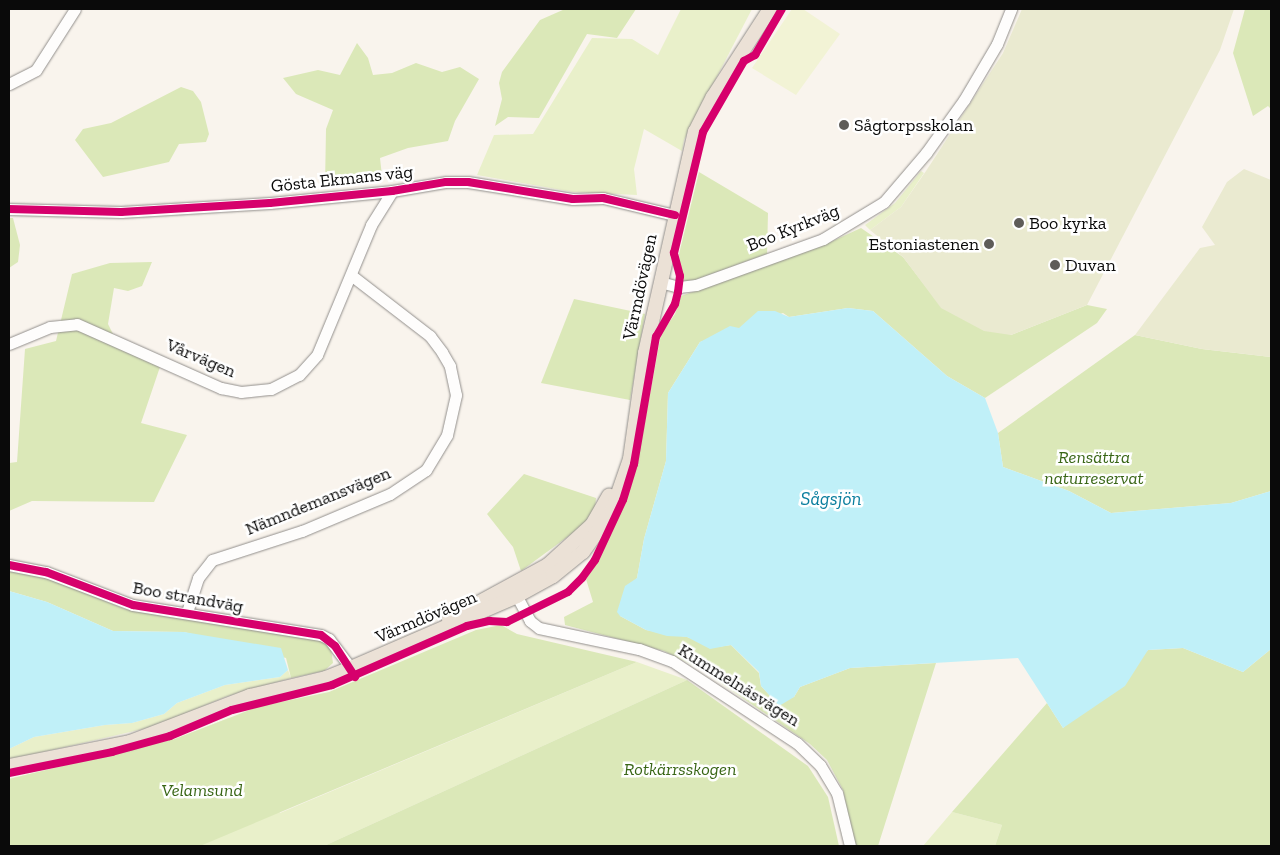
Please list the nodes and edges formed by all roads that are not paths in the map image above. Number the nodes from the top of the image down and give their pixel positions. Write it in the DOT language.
graph roads {
  1 [pos="75,9"];
  2 [pos="770,9"];
  3 [pos="1011,9"];
  4 [pos="9,84"];
  5 [pos="392,191"];
  6 [pos="9,209"];
  7 [pos="675,216"];
  8 [pos="352,276"];
  9 [pos="660,282"];
  10 [pos="9,344"];
  11 [pos="9,565"];
  12 [pos="514,591"];
  13 [pos="187,612"];
  14 [pos="355,667"];
  15 [pos="9,766"];
  16 [pos="850,846"];
  1 -- 4 [label="street"];
  2 -- 7 [label="main road, Värmdövägen"];
  3 -- 9 [label="street, Boo Kyrkväg"];
  5 -- 6 [label="street, Gösta Ekmans väg"];
  5 -- 7 [label="street, Gösta Ekmans väg"];
  5 -- 8 [label="street, Vårvägen"];
  7 -- 9 [label="main road, Värmdövägen"];
  8 -- 10 [label="street, Vårvägen"];
  8 -- 13 [label="street, Nämndemansvägen"];
  9 -- 12 [label="main road, Värmdövägen"];
  11 -- 13 [label="street, Boo strandväg"];
  12 -- 14 [label="main road, Värmdövägen"];
  12 -- 16 [label="street, Kummelnäsvägen"];
  13 -- 14 [label="street, Boo strandväg"];
  14 -- 15 [label="main road, Värmdövägen"];
}
